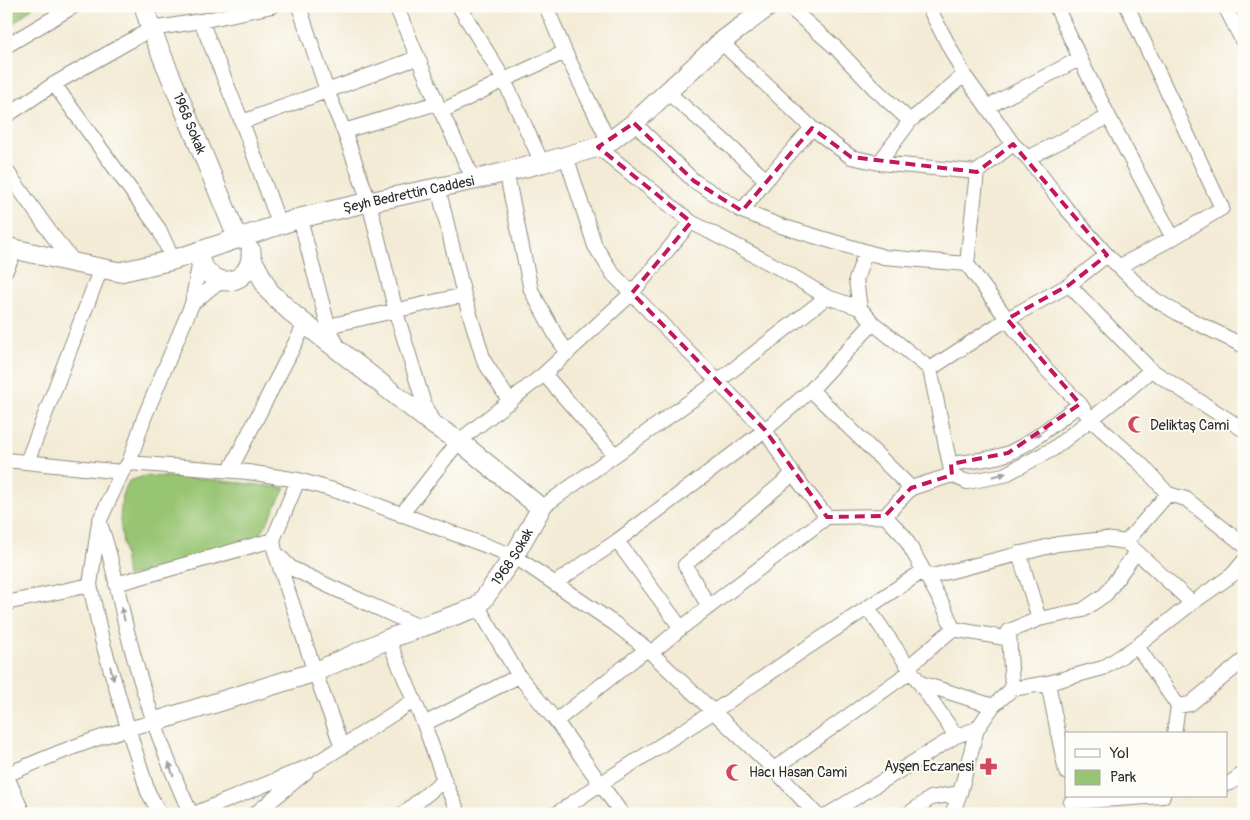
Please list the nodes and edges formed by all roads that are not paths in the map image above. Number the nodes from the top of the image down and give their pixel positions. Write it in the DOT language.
graph roads {
  1 [pos="74,6"];
  2 [pos="144,6"];
  3 [pos="272,6"];
  4 [pos="299,6"];
  5 [pos="396,6"];
  6 [pos="459,6"];
  7 [pos="546,6"];
  8 [pos="769,6"];
  9 [pos="788,6"];
  10 [pos="1056,6"];
  11 [pos="1127,6"];
  12 [pos="1225,6"];
  13 [pos="932,8"];
  14 [pos="201,20"];
  15 [pos="150,29"];
  16 [pos="721,42"];
  17 [pos="1244,44"];
  18 [pos="6,46"];
  19 [pos="565,52"];
  20 [pos="417,58"];
  21 [pos="1079,59"];
  22 [pos="964,75"];
  23 [pos="504,80"];
  24 [pos="54,84"];
  25 [pos="327,91"];
  26 [pos="667,92"];
  27 [pos="440,107"];
  28 [pos="987,107"];
  29 [pos="6,116"];
  30 [pos="1108,117"];
  31 [pos="910,121"];
  32 [pos="242,122"];
  33 [pos="634,123"];
  34 [pos="812,128"];
  35 [pos="344,130"];
  36 [pos="603,144"];
  37 [pos="1013,144"];
  38 [pos="566,156"];
  39 [pos="1028,158"];
  40 [pos="542,163"];
  41 [pos="879,163"];
  42 [pos="6,170"];
  43 [pos="506,171"];
  44 [pos="977,172"];
  45 [pos="474,180"];
  46 [pos="766,180"];
  47 [pos="438,187"];
  48 [pos="369,202"];
  49 [pos="742,211"];
  50 [pos="300,218"];
  51 [pos="691,222"];
  52 [pos="280,226"];
  53 [pos="243,238"];
  54 [pos="1174,238"];
  55 [pos="11,248"];
  56 [pos="865,253"];
  57 [pos="1107,255"];
  58 [pos="198,257"];
  59 [pos="252,259"];
  60 [pos="173,260"];
  61 [pos="75,263"];
  62 [pos="968,264"];
  63 [pos="1120,266"];
  64 [pos="101,268"];
  65 [pos="6,270"];
  66 [pos="229,281"];
  67 [pos="1069,285"];
  68 [pos="269,291"];
  69 [pos="632,293"];
  70 [pos="464,296"];
  71 [pos="827,298"];
  72 [pos="192,304"];
  73 [pos="860,308"];
  74 [pos="396,312"];
  75 [pos="1007,319"];
  76 [pos="873,323"];
  77 [pos="305,324"];
  78 [pos="328,326"];
  79 [pos="1244,346"];
  80 [pos="340,352"];
  81 [pos="568,353"];
  82 [pos="930,369"];
  83 [pos="1150,370"];
  84 [pos="544,374"];
  85 [pos="717,382"];
  86 [pos="811,390"];
  87 [pos="510,402"];
  88 [pos="1080,404"];
  89 [pos="1090,419"];
  90 [pos="435,426"];
  91 [pos="765,430"];
  92 [pos="1244,430"];
  93 [pos="459,440"];
  94 [pos="614,454"];
  95 [pos="6,460"];
  96 [pos="27,462"];
  97 [pos="125,468"];
  98 [pos="952,469"];
  99 [pos="230,470"];
  100 [pos="793,474"];
  101 [pos="298,480"];
  102 [pos="911,488"];
  103 [pos="1168,494"];
  104 [pos="541,508"];
  105 [pos="402,515"];
  106 [pos="885,516"];
  107 [pos="827,517"];
  108 [pos="99,522"];
  109 [pos="617,541"];
  110 [pos="1244,545"];
  111 [pos="274,546"];
  112 [pos="1131,547"];
  113 [pos="1019,553"];
  114 [pos="514,556"];
  115 [pos="1244,561"];
  116 [pos="925,574"];
  117 [pos="555,582"];
  118 [pos="116,584"];
  119 [pos="90,585"];
  120 [pos="6,603"];
  121 [pos="1192,603"];
  122 [pos="478,607"];
  123 [pos="709,607"];
  124 [pos="868,608"];
  125 [pos="1039,619"];
  126 [pos="422,628"];
  127 [pos="680,628"];
  128 [pos="953,629"];
  129 [pos="1009,631"];
  130 [pos="388,639"];
  131 [pos="1137,646"];
  132 [pos="649,651"];
  133 [pos="1244,660"];
  134 [pos="910,669"];
  135 [pos="315,672"];
  136 [pos="519,676"];
  137 [pos="920,683"];
  138 [pos="1048,683"];
  139 [pos="1012,689"];
  140 [pos="413,701"];
  141 [pos="993,706"];
  142 [pos="1178,706"];
  143 [pos="713,712"];
  144 [pos="556,720"];
  145 [pos="154,722"];
  146 [pos="424,724"];
  147 [pos="128,728"];
  148 [pos="977,729"];
  149 [pos="1174,732"];
  150 [pos="956,736"];
  151 [pos="342,747"];
  152 [pos="318,762"];
  153 [pos="1065,767"];
  154 [pos="774,768"];
  155 [pos="1244,773"];
  156 [pos="6,775"];
  157 [pos="444,780"];
  158 [pos="600,784"];
  159 [pos="1228,784"];
  160 [pos="960,792"];
  161 [pos="1140,798"];
  162 [pos="1071,804"];
  163 [pos="23,814"];
  164 [pos="160,814"];
  165 [pos="192,814"];
  166 [pos="255,814"];
  167 [pos="403,814"];
  168 [pos="459,814"];
  169 [pos="556,814"];
  170 [pos="622,814"];
  171 [pos="816,814"];
  172 [pos="829,814"];
  173 [pos="908,814"];
  174 [pos="952,814"];
  1 -- 18 [label="street"];
  2 -- 15 [label="street, 1968 Sokak"];
  3 -- 14 [label="street"];
  4 -- 25 [label="street"];
  5 -- 20 [label="street"];
  6 -- 23 [label="street"];
  7 -- 19 [label="street"];
  8 -- 16 [label="street, Şeyh Bedrettin Caddesi"];
  9 -- 31 [label="street"];
  10 -- 21 [label="street"];
  11 -- 54 [label="street"];
  12 -- 17 [label="street"];
  13 -- 22 [label="street"];
  14 -- 15 [label="street"];
  14 -- 32 [label="street"];
  15 -- 24 [label="street"];
  15 -- 53 [label="street, 1968 Sokak"];
  16 -- 26 [label="street, Şeyh Bedrettin Caddesi"];
  16 -- 34 [label="street"];
  19 -- 23 [label="street"];
  19 -- 36 [label="street"];
  20 -- 25 [label="street"];
  20 -- 27 [label="street"];
  21 -- 28 [label="street"];
  21 -- 30 [label="street"];
  22 -- 28 [label="street"];
  22 -- 31 [label="street"];
  23 -- 27 [label="street"];
  23 -- 40 [label="street"];
  24 -- 29 [label="street"];
  24 -- 60 [label="street"];
  25 -- 32 [label="street"];
  25 -- 35 [label="street"];
  26 -- 33 [label="street, Şeyh Bedrettin Caddesi"];
  26 -- 46 [label="street"];
  27 -- 35 [label="street"];
  27 -- 45 [label="street"];
  28 -- 37 [label="street"];
  30 -- 39 [label="street"];
  30 -- 54 [label="street"];
  31 -- 41 [label="street"];
  32 -- 52 [label="street"];
  33 -- 36 [label="street, Şeyh Bedrettin Caddesi"];
  33 -- 49 [label="street"];
  34 -- 41 [label="street"];
  34 -- 46 [label="street"];
  35 -- 48 [label="street"];
  36 -- 38 [label="street, Şeyh Bedrettin Caddesi"];
  36 -- 51 [label="street"];
  37 -- 39 [label="street"];
  37 -- 44 [label="street"];
  38 -- 40 [label="street, Şeyh Bedrettin Caddesi"];
  38 -- 69 [label="street"];
  39 -- 57 [label="street"];
  40 -- 43 [label="street, Şeyh Bedrettin Caddesi"];
  41 -- 44 [label="street"];
  42 -- 61 [label="street"];
  43 -- 45 [label="street, Şeyh Bedrettin Caddesi"];
  43 -- 81 [label="street"];
  44 -- 62 [label="street"];
  45 -- 47 [label="street, Şeyh Bedrettin Caddesi"];
  46 -- 49 [label="street"];
  47 -- 48 [label="street, Şeyh Bedrettin Caddesi"];
  47 -- 70 [label="street"];
  48 -- 50 [label="street, Şeyh Bedrettin Caddesi"];
  48 -- 74 [label="street"];
  49 -- 56 [label="street"];
  50 -- 52 [label="street, Şeyh Bedrettin Caddesi"];
  50 -- 78 [label="street"];
  51 -- 69 [label="street"];
  51 -- 71 [label="street"];
  52 -- 53 [label="street, Şeyh Bedrettin Caddesi"];
  53 -- 58 [label="street, Şeyh Bedrettin Caddesi"];
  53 -- 59 [label="street, 1968 Sokak"];
  54 -- 63 [label="street"];
  55 -- 61 [label="street, Şeyh Bedrettin Caddesi"];
  55 -- 65 [label="street"];
  56 -- 62 [label="street"];
  56 -- 73 [label="street"];
  57 -- 63 [label="street"];
  57 -- 67 [label="street"];
  58 -- 60 [label="street, Şeyh Bedrettin Caddesi"];
  58 -- 66 [label="street"];
  58 -- 72 [label="street"];
  59 -- 66 [label="street"];
  59 -- 68 [label="street, 1968 Sokak"];
  60 -- 64 [label="street, Şeyh Bedrettin Caddesi"];
  61 -- 64 [label="street, Şeyh Bedrettin Caddesi"];
  62 -- 75 [label="street"];
  63 -- 79 [label="street"];
  64 -- 96 [label="street"];
  66 -- 68 [label="street"];
  66 -- 72 [label="street"];
  67 -- 75 [label="street"];
  67 -- 83 [label="street"];
  68 -- 77 [label="street"];
  69 -- 81 [label="street"];
  69 -- 85 [label="street"];
  70 -- 74 [label="street"];
  70 -- 87 [label="street"];
  71 -- 73 [label="street"];
  71 -- 85 [label="street"];
  72 -- 97 [label="street"];
  73 -- 76 [label="street"];
  74 -- 78 [label="street"];
  74 -- 90 [label="street"];
  75 -- 82 [label="street"];
  75 -- 88 [label="street"];
  76 -- 82 [label="street"];
  76 -- 86 [label="street"];
  77 -- 80 [label="street"];
  77 -- 99 [label="street"];
  78 -- 80 [label="street"];
  80 -- 90 [label="street"];
  81 -- 84 [label="street"];
  82 -- 98 [label="street"];
  83 -- 89 [label="street"];
  83 -- 92 [label="street"];
  84 -- 87 [label="street"];
  84 -- 94 [label="street"];
  85 -- 91 [label="street"];
  85 -- 94 [label="street"];
  86 -- 91 [label="street"];
  86 -- 102 [label="street"];
  87 -- 93 [label="street"];
  88 -- 89 [label="street"];
  88 -- 98 [label="street, one-way"];
  98 -- 89 [label="street, one-way"];
  89 -- 103 [label="street"];
  90 -- 93 [label="street"];
  91 -- 100 [label="street"];
  91 -- 109 [label="street"];
  93 -- 104 [label="street"];
  93 -- 105 [label="street"];
  94 -- 104 [label="street"];
  95 -- 96 [label="street"];
  96 -- 97 [label="street"];
  97 -- 99 [label="street"];
  97 -- 108 [label="street"];
  98 -- 102 [label="street"];
  99 -- 101 [label="street"];
  100 -- 107 [label="street"];
  100 -- 123 [label="street"];
  101 -- 105 [label="street"];
  101 -- 111 [label="street"];
  102 -- 106 [label="street"];
  103 -- 110 [label="street"];
  103 -- 112 [label="street"];
  104 -- 114 [label="street, 1968 Sokak"];
  105 -- 114 [label="street"];
  106 -- 107 [label="street"];
  106 -- 116 [label="street"];
  107 -- 123 [label="street"];
  108 -- 118 [label="street"];
  108 -- 119 [label="street"];
  109 -- 117 [label="street"];
  109 -- 127 [label="street"];
  111 -- 118 [label="street"];
  111 -- 126 [label="street"];
  111 -- 135 [label="street"];
  112 -- 113 [label="street"];
  112 -- 121 [label="street"];
  112 -- 125 [label="street"];
  113 -- 116 [label="street"];
  113 -- 125 [label="street"];
  114 -- 117 [label="street"];
  114 -- 122 [label="street, 1968 Sokak"];
  115 -- 121 [label="street"];
  116 -- 124 [label="street"];
  116 -- 128 [label="street"];
  117 -- 132 [label="street"];
  145 -- 118 [label="street, one-way"];
  119 -- 120 [label="street"];
  119 -- 147 [label="street, one-way"];
  121 -- 131 [label="street"];
  122 -- 126 [label="street"];
  122 -- 136 [label="street"];
  123 -- 127 [label="street"];
  124 -- 134 [label="street"];
  124 -- 143 [label="street"];
  125 -- 129 [label="street"];
  126 -- 130 [label="street"];
  127 -- 132 [label="street"];
  128 -- 129 [label="street"];
  128 -- 134 [label="street"];
  129 -- 139 [label="street"];
  130 -- 135 [label="street"];
  130 -- 140 [label="street"];
  131 -- 138 [label="street"];
  131 -- 142 [label="street"];
  132 -- 143 [label="street"];
  132 -- 144 [label="street"];
  133 -- 142 [label="street"];
  134 -- 137 [label="street"];
  134 -- 154 [label="street"];
  135 -- 145 [label="street"];
  135 -- 151 [label="street"];
  136 -- 144 [label="street"];
  136 -- 146 [label="street"];
  137 -- 141 [label="street"];
  137 -- 150 [label="street"];
  138 -- 139 [label="street"];
  138 -- 153 [label="street"];
  139 -- 141 [label="street"];
  140 -- 146 [label="street"];
  140 -- 151 [label="street"];
  141 -- 148 [label="street"];
  142 -- 149 [label="street"];
  143 -- 154 [label="street"];
  143 -- 158 [label="street"];
  144 -- 158 [label="street"];
  145 -- 147 [label="street"];
  165 -- 145 [label="street, one-way"];
  146 -- 157 [label="street"];
  147 -- 156 [label="street"];
  147 -- 164 [label="street"];
  148 -- 150 [label="street"];
  148 -- 160 [label="street"];
  150 -- 172 [label="street"];
  151 -- 152 [label="street"];
  152 -- 165 [label="street"];
  152 -- 166 [label="street"];
  154 -- 171 [label="street"];
  155 -- 159 [label="street"];
  156 -- 163 [label="street"];
  157 -- 167 [label="street"];
  157 -- 168 [label="street"];
  158 -- 169 [label="street"];
  158 -- 170 [label="street"];
  160 -- 173 [label="street"];
  160 -- 174 [label="street"];
  161 -- 162 [label="street"];
}
